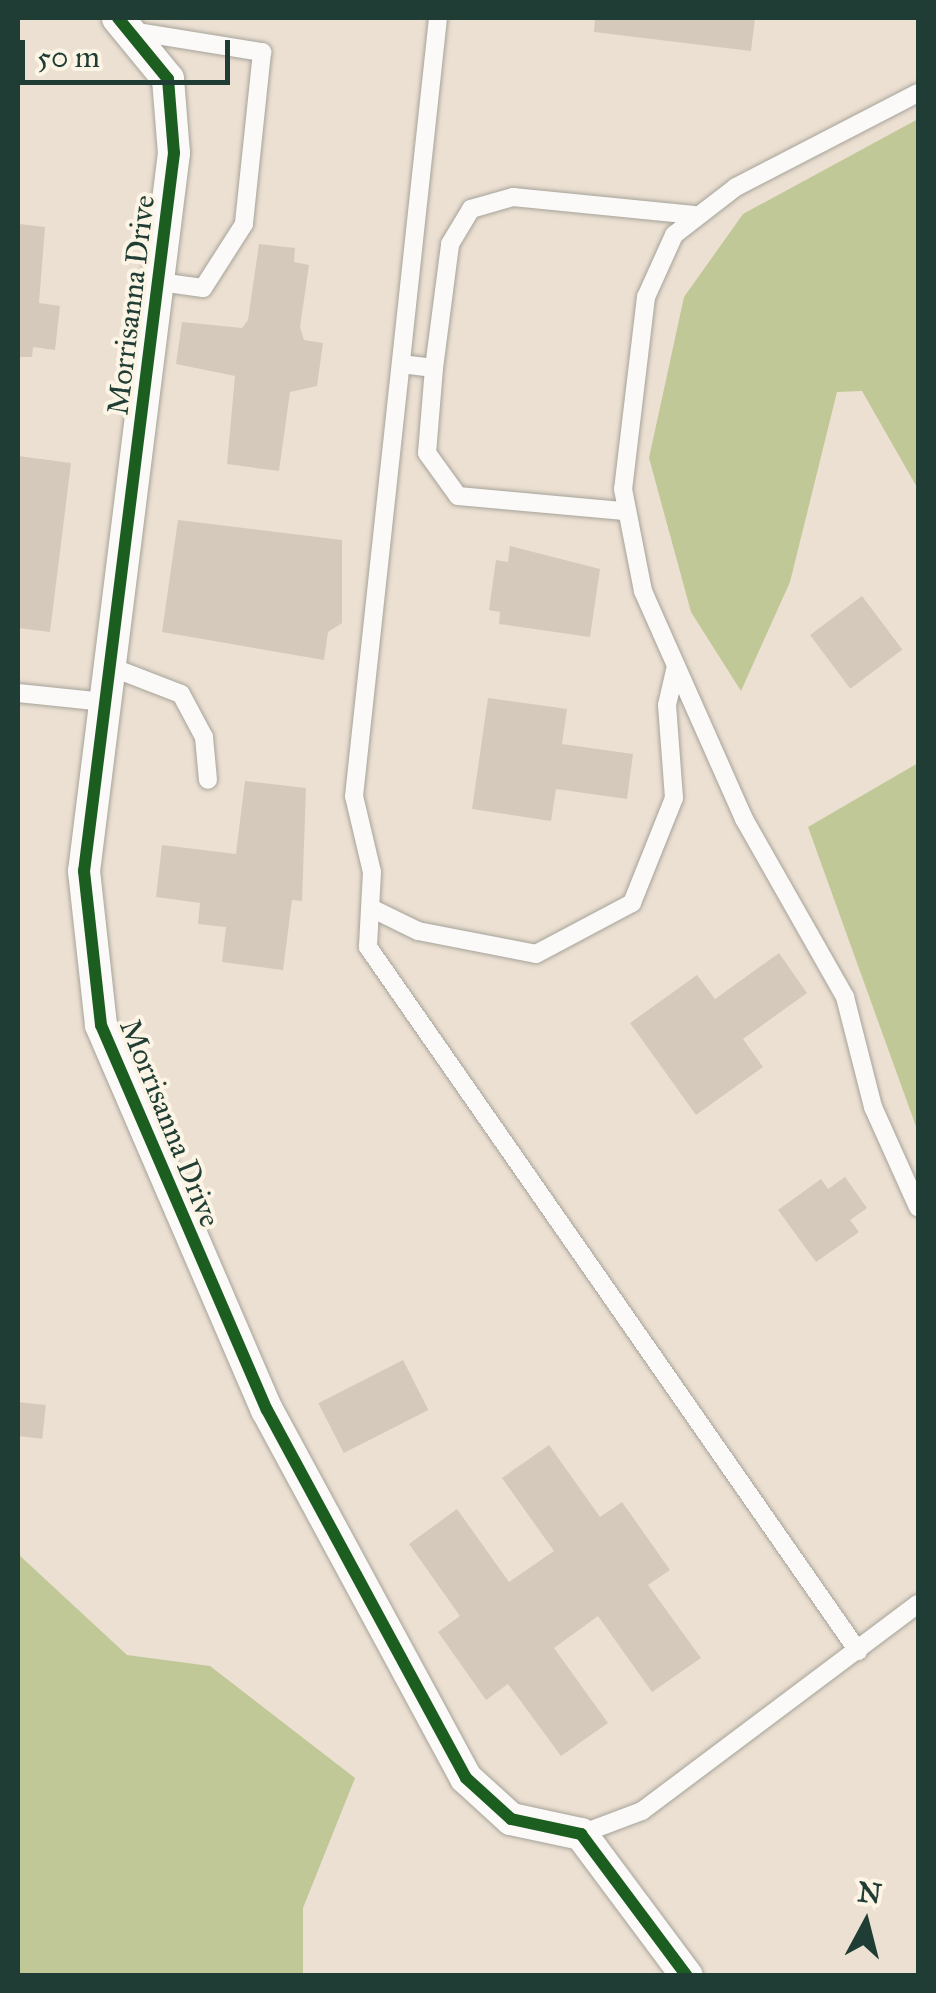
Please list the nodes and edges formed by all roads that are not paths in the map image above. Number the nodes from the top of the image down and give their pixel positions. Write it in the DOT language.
graph roads {
  1 [pos="438,18"];
  2 [pos="128,25"];
  3 [pos="918,94"];
  4 [pos="694,215"];
  5 [pos="160,282"];
  6 [pos="401,364"];
  7 [pos="434,368"];
  8 [pos="624,511"];
  9 [pos="676,666"];
  10 [pos="111,667"];
  11 [pos="18,693"];
  12 [pos="105,702"];
  13 [pos="208,780"];
  14 [pos="372,908"];
  15 [pos="918,1207"];
  16 [pos="918,1604"];
  17 [pos="858,1650"];
  18 [pos="581,1834"];
  19 [pos="687,1976"];
  1 -- 6 [label="lane"];
  2 -- 5 [label="street, Morrisanna Drive"];
  2 -- 5 [label="lane"];
  3 -- 4 [label="lane"];
  4 -- 7 [label="lane"];
  4 -- 8 [label="lane"];
  5 -- 10 [label="street, Morrisanna Drive"];
  6 -- 7 [label="lane"];
  6 -- 14 [label="lane"];
  7 -- 8 [label="lane"];
  8 -- 9 [label="lane"];
  9 -- 14 [label="lane"];
  9 -- 15 [label="lane"];
  10 -- 12 [label="street, Morrisanna Drive"];
  10 -- 13 [label="lane"];
  11 -- 12 [label="lane"];
  12 -- 18 [label="street, Morrisanna Drive"];
  14 -- 17 [label="lane"];
  16 -- 17 [label="lane"];
  17 -- 18 [label="lane"];
  18 -- 19 [label="street"];
}
